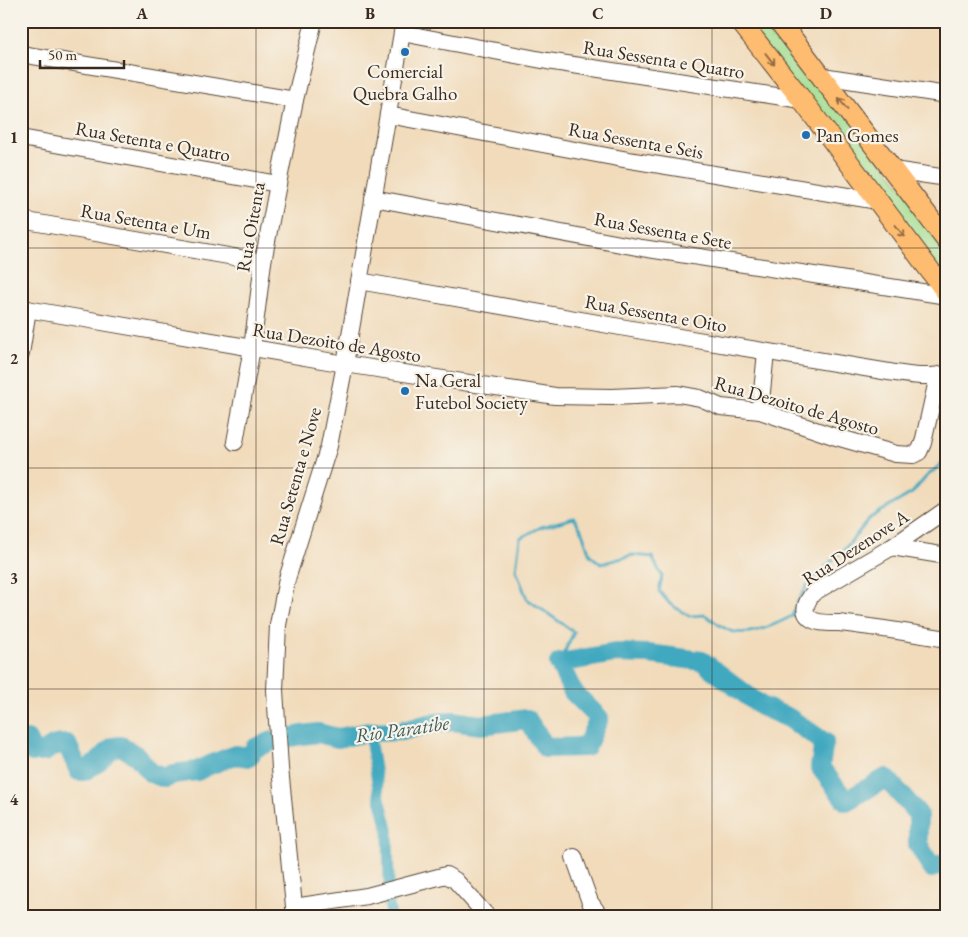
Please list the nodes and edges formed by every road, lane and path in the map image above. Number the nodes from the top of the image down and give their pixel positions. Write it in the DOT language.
graph roads {
  1 [pos="314,21"];
  2 [pos="740,21"];
  3 [pos="778,21"];
  4 [pos="403,27"];
  5 [pos="21,54"];
  6 [pos="822,76"];
  7 [pos="947,95"];
  8 [pos="295,100"];
  9 [pos="802,100"];
  10 [pos="388,115"];
  11 [pos="21,138"];
  12 [pos="893,170"];
  13 [pos="947,178"];
  14 [pos="278,184"];
  15 [pos="373,198"];
  16 [pos="878,201"];
  17 [pos="21,220"];
  18 [pos="947,241"];
  19 [pos="263,262"];
  20 [pos="359,281"];
  21 [pos="947,294"];
  22 [pos="25,309"];
  23 [pos="252,348"];
  24 [pos="766,352"];
  25 [pos="21,354"];
  26 [pos="345,364"];
  27 [pos="943,374"];
  28 [pos="760,412"];
  29 [pos="235,442"];
  30 [pos="947,509"];
  31 [pos="892,547"];
  32 [pos="947,556"];
  33 [pos="947,639"];
  34 [pos="574,857"];
  35 [pos="294,911"];
  36 [pos="487,916"];
  37 [pos="600,916"];
  1 -- 8 [label="street, Rua Oitenta"];
  2 -- 9 [label="main road, one-way"];
  3 -- 6 [label="main road"];
  4 -- 9 [label="street, Rua Sessenta e Quatro"];
  4 -- 10 [label="street, Rua Setenta e Nove"];
  5 -- 8 [label="street"];
  6 -- 7 [label="street"];
  12 -- 6 [label="main road, one-way"];
  8 -- 14 [label="street, Rua Oitenta"];
  9 -- 16 [label="main road"];
  10 -- 15 [label="street, Rua Setenta e Nove"];
  10 -- 16 [label="street, Rua Sessenta e Seis"];
  11 -- 14 [label="street, Rua Setenta e Quatro"];
  12 -- 13 [label="street"];
  12 -- 18 [label="main road"];
  14 -- 19 [label="street, Rua Oitenta"];
  15 -- 20 [label="street, Rua Setenta e Nove"];
  15 -- 21 [label="street, Rua Sessenta e Sete"];
  16 -- 21 [label="main road, one-way"];
  17 -- 19 [label="street, Rua Setenta e Um"];
  19 -- 23 [label="street, Rua Oitenta"];
  20 -- 24 [label="street, Rua Sessenta e Oito"];
  20 -- 26 [label="street, Rua Setenta e Nove"];
  22 -- 23 [label="street, Rua Dezoito de Agosto"];
  22 -- 25 [label="street"];
  23 -- 26 [label="street, Rua Dezoito de Agosto"];
  23 -- 29 [label="street, Rua Oitenta"];
  24 -- 27 [label="street, Rua Sessenta e Oito"];
  24 -- 28 [label="street"];
  26 -- 28 [label="street, Rua Dezoito de Agosto"];
  26 -- 35 [label="street, Rua Setenta e Nove"];
  27 -- 28 [label="street, Rua Dezoito de Agosto"];
  30 -- 31 [label="street, Rua Dezenove A"];
  31 -- 32 [label="street"];
  31 -- 33 [label="street, Rua Dezenove A"];
  34 -- 37 [label="street"];
  35 -- 36 [label="street"];
}
